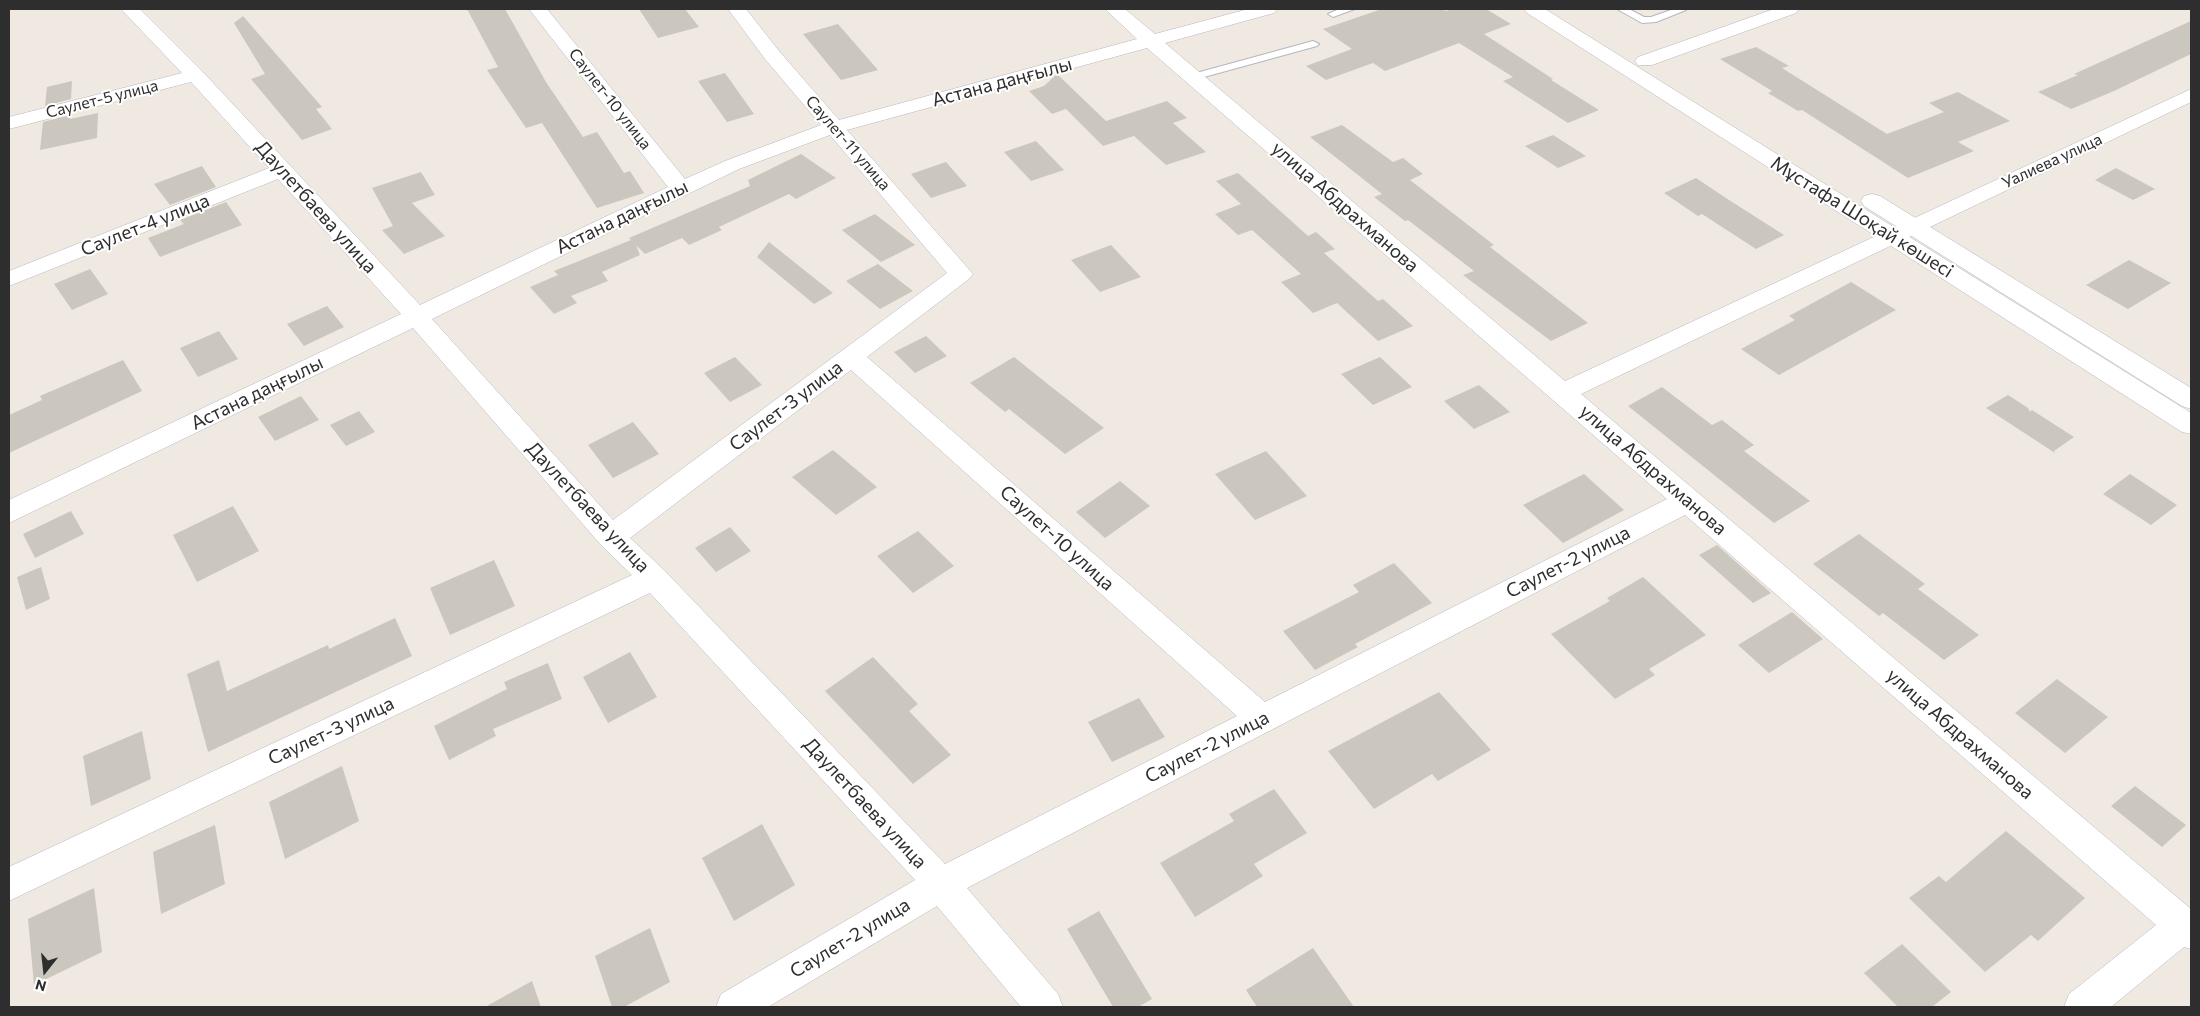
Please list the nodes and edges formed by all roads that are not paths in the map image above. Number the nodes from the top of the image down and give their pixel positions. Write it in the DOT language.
graph roads {
  1 [pos="130,9"];
  2 [pos="538,9"];
  3 [pos="737,9"];
  4 [pos="1114,9"];
  5 [pos="1268,9"];
  6 [pos="1350,9"];
  7 [pos="1533,9"];
  8 [pos="1563,9"];
  9 [pos="1622,9"];
  10 [pos="1790,9"];
  11 [pos="1681,10"];
  12 [pos="1333,14"];
  13 [pos="1152,41"];
  14 [pos="1313,44"];
  15 [pos="1645,61"];
  16 [pos="195,75"];
  17 [pos="1193,77"];
  18 [pos="2191,95"];
  19 [pos="9,122"];
  20 [pos="834,127"];
  21 [pos="282,170"];
  22 [pos="681,189"];
  23 [pos="1902,232"];
  24 [pos="961,274"];
  25 [pos="9,280"];
  26 [pos="416,316"];
  27 [pos="852,357"];
  28 [pos="1562,393"];
  29 [pos="2191,400"];
  30 [pos="2191,425"];
  31 [pos="1688,500"];
  32 [pos="9,512"];
  33 [pos="611,537"];
  34 [pos="654,578"];
  35 [pos="1262,719"];
  36 [pos="9,884"];
  37 [pos="941,884"];
  38 [pos="2187,928"];
  39 [pos="734,1007"];
  40 [pos="1045,1007"];
  41 [pos="2082,1007"];
  1 -- 16 [label="street, Даулетбаева улица"];
  2 -- 22 [label="street, Саулет-10 улица"];
  3 -- 20 [label="street, Саулет-11 улица"];
  4 -- 13 [label="street, улица Абдрахманова"];
  5 -- 13 [label="street, Астана даңғылы"];
  6 -- 12 [label="lane"];
  7 -- 23 [label="street, Мұстафа Шоқай көшесі"];
  8 -- 15 [label="street, Мұстафа Шоқай көшесі"];
  9 -- 11 [label="lane"];
  10 -- 15 [label="street"];
  13 -- 17 [label="street, улица Абдрахманова"];
  13 -- 20 [label="street, Астана даңғылы"];
  14 -- 17 [label="lane"];
  15 -- 23 [label="street, Мұстафа Шоқай көшесі"];
  16 -- 19 [label="street, Саулет-5 улица"];
  16 -- 21 [label="street, Даулетбаева улица"];
  17 -- 28 [label="street, улица Абдрахманова"];
  18 -- 23 [label="street, Уалиева улица"];
  20 -- 22 [label="street, Астана даңғылы"];
  20 -- 24 [label="street, Саулет-11 улица"];
  21 -- 25 [label="street, Саулет-4 улица"];
  21 -- 26 [label="street, Даулетбаева улица"];
  22 -- 26 [label="street, Астана даңғылы"];
  23 -- 28 [label="street, Уалиева улица"];
  23 -- 29 [label="street, Мұстафа Шоқай көшесі"];
  23 -- 30 [label="street, Мұстафа Шоқай көшесі"];
  24 -- 27 [label="street, Саулет-3 улица"];
  26 -- 32 [label="street, Астана даңғылы"];
  26 -- 33 [label="street, Даулетбаева улица"];
  27 -- 33 [label="street, Саулет-3 улица"];
  27 -- 35 [label="street, Саулет-10 улица"];
  28 -- 31 [label="street, улица Абдрахманова"];
  31 -- 35 [label="street, Саулет-2 улица"];
  31 -- 38 [label="street, улица Абдрахманова"];
  33 -- 34 [label="street, Даулетбаева улица"];
  34 -- 36 [label="street, Саулет-3 улица"];
  34 -- 37 [label="street, Даулетбаева улица"];
  35 -- 37 [label="street, Саулет-2 улица"];
  37 -- 39 [label="street, Саулет-2 улица"];
  37 -- 40 [label="street, Даулетбаева улица"];
  38 -- 41 [label="street"];
}
